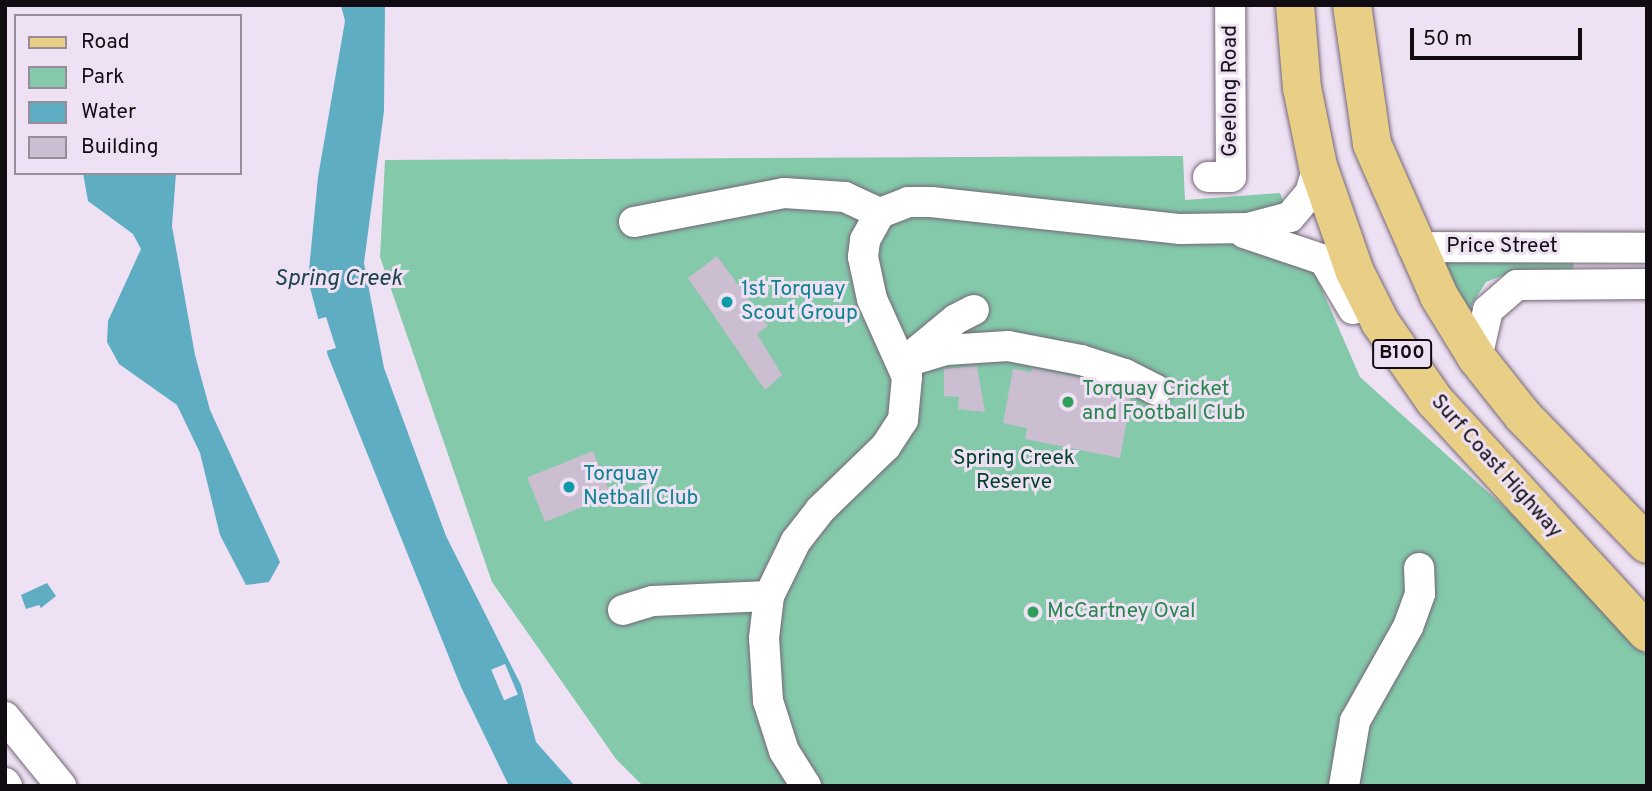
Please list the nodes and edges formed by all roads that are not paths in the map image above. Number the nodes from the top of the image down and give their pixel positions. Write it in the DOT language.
graph roads {
  1 [pos="1230,5"];
  2 [pos="1295,5"];
  3 [pos="1352,5"];
  4 [pos="1318,166"];
  5 [pos="1231,177"];
  6 [pos="880,213"];
  7 [pos="634,222"];
  8 [pos="1223,230"];
  9 [pos="1413,247"];
  10 [pos="1591,248"];
  11 [pos="1647,248"];
  12 [pos="1596,284"];
  13 [pos="1647,284"];
  14 [pos="974,310"];
  15 [pos="1477,358"];
  16 [pos="902,363"];
  17 [pos="1156,390"];
  18 [pos="1431,395"];
  19 [pos="1647,544"];
  20 [pos="1419,568"];
  21 [pos="769,596"];
  22 [pos="623,610"];
  23 [pos="1647,632"];
  24 [pos="5,718"];
  25 [pos="61,786"];
  26 [pos="806,786"];
  27 [pos="1344,786"];
  1 -- 5 [label="street, Geelong Road"];
  2 -- 4 [label="main road, Surf Coast Highway / B100"];
  3 -- 9 [label="main road, B100"];
  4 -- 8 [label="street"];
  4 -- 18 [label="main road, Surf Coast Highway / B100"];
  6 -- 7 [label="street"];
  6 -- 8 [label="street"];
  6 -- 16 [label="street"];
  8 -- 18 [label="street"];
  9 -- 10 [label="street, Price Street"];
  9 -- 15 [label="main road, B100"];
  10 -- 11 [label="street, Price Street"];
  10 -- 12 [label="street"];
  12 -- 13 [label="street, Price Street"];
  12 -- 15 [label="street, Price Street"];
  14 -- 16 [label="street"];
  15 -- 19 [label="main road, B100"];
  16 -- 17 [label="street"];
  16 -- 21 [label="street"];
  18 -- 23 [label="main road, Surf Coast Highway / B100"];
  20 -- 27 [label="street"];
  21 -- 22 [label="street"];
  21 -- 26 [label="street"];
  24 -- 25 [label="street"];
}
